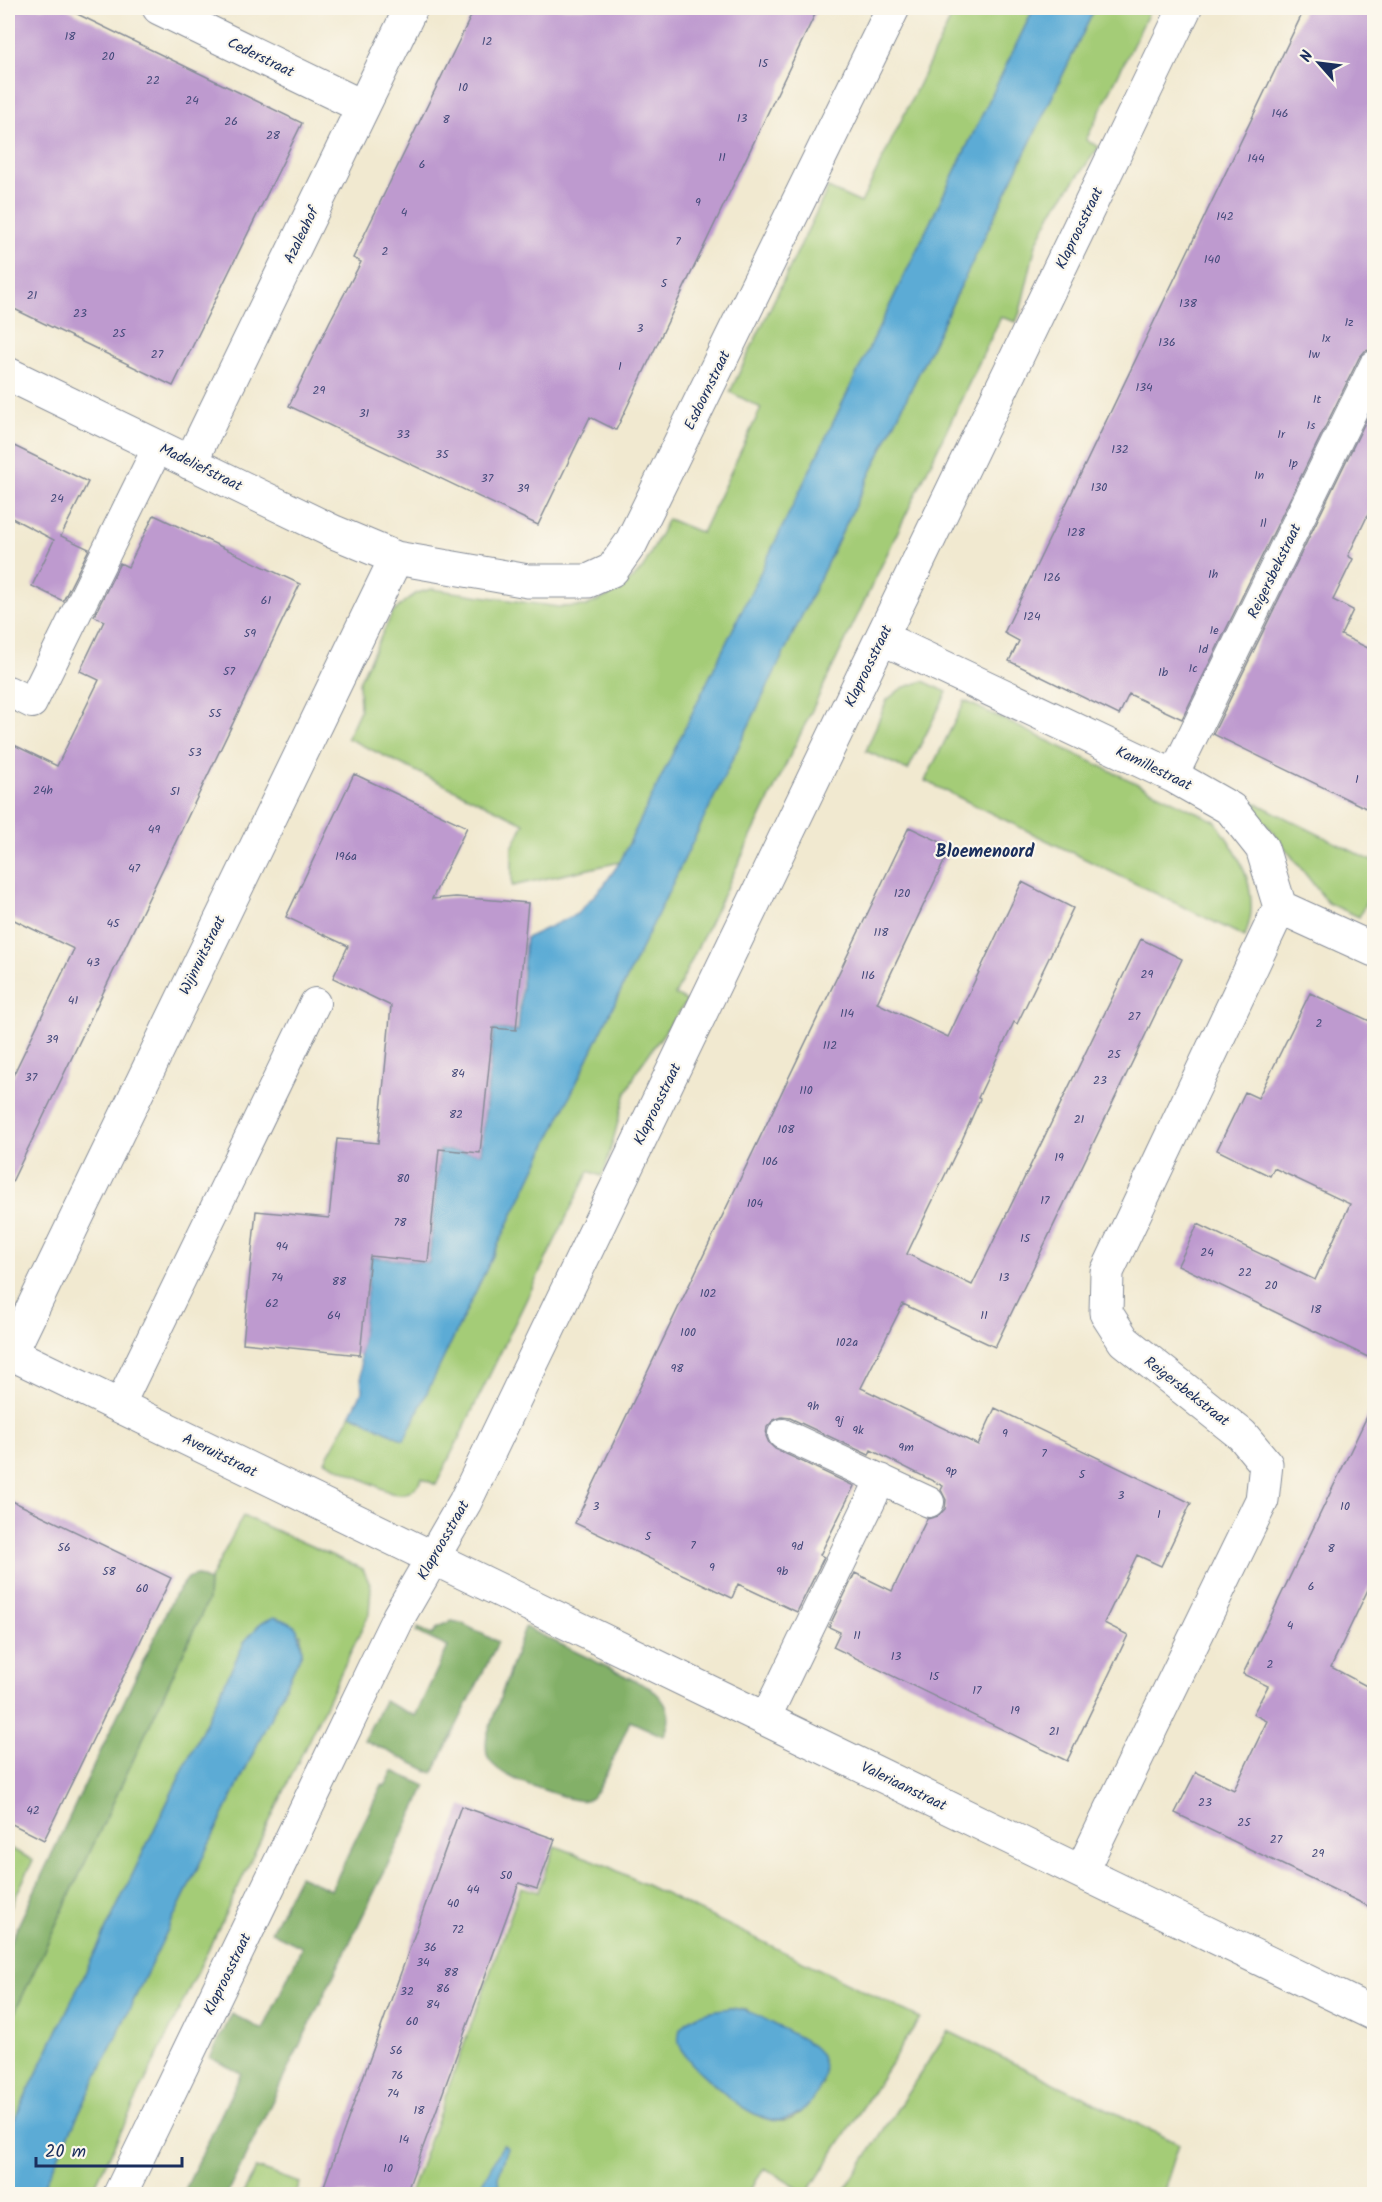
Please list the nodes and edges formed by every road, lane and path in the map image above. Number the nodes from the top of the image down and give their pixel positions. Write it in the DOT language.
graph roads {
  1 [pos="159,8"];
  2 [pos="411,8"];
  3 [pos="893,8"];
  4 [pos="1185,8"];
  5 [pos="363,107"];
  6 [pos="1374,366"];
  7 [pos="8,374"];
  8 [pos="159,447"];
  9 [pos="190,463"];
  10 [pos="396,558"];
  11 [pos="882,638"];
  12 [pos="8,691"];
  13 [pos="1173,776"];
  14 [pos="1280,907"];
  15 [pos="1374,950"];
  16 [pos="315,1003"];
  17 [pos="9,1352"];
  18 [pos="119,1406"];
  19 [pos="783,1434"];
  20 [pos="881,1479"];
  21 [pos="929,1502"];
  22 [pos="432,1559"];
  23 [pos="765,1719"];
  24 [pos="1081,1872"];
  25 [pos="1374,2014"];
  26 [pos="120,2194"];
  1 -- 5 [label="street, Cederstraat"];
  2 -- 5 [label="street, Azaleahof"];
  3 -- 10 [label="street, Esdoornstraat"];
  4 -- 11 [label="street, Klaproosstraat"];
  5 -- 9 [label="street, Azaleahof"];
  6 -- 13 [label="lane, Reigersbekstraat"];
  7 -- 8 [label="street, Madeliefstraat"];
  8 -- 9 [label="street, Madeliefstraat"];
  8 -- 12 [label="lane"];
  9 -- 10 [label="street, Madeliefstraat"];
  10 -- 17 [label="street, Wijnruitstraat"];
  11 -- 13 [label="street, Kamillestraat"];
  11 -- 22 [label="street, Klaproosstraat"];
  13 -- 14 [label="street, Kamillestraat"];
  14 -- 15 [label="street"];
  14 -- 24 [label="street, Reigersbekstraat"];
  16 -- 18 [label="lane"];
  17 -- 18 [label="street, Averuitstraat"];
  18 -- 22 [label="street, Averuitstraat"];
  19 -- 20 [label="lane"];
  20 -- 21 [label="lane"];
  20 -- 23 [label="lane"];
  22 -- 23 [label="street, Valeriaanstraat"];
  22 -- 26 [label="street, Klaproosstraat"];
  23 -- 24 [label="street, Valeriaanstraat"];
  24 -- 25 [label="street, Valeriaanstraat"];
}
